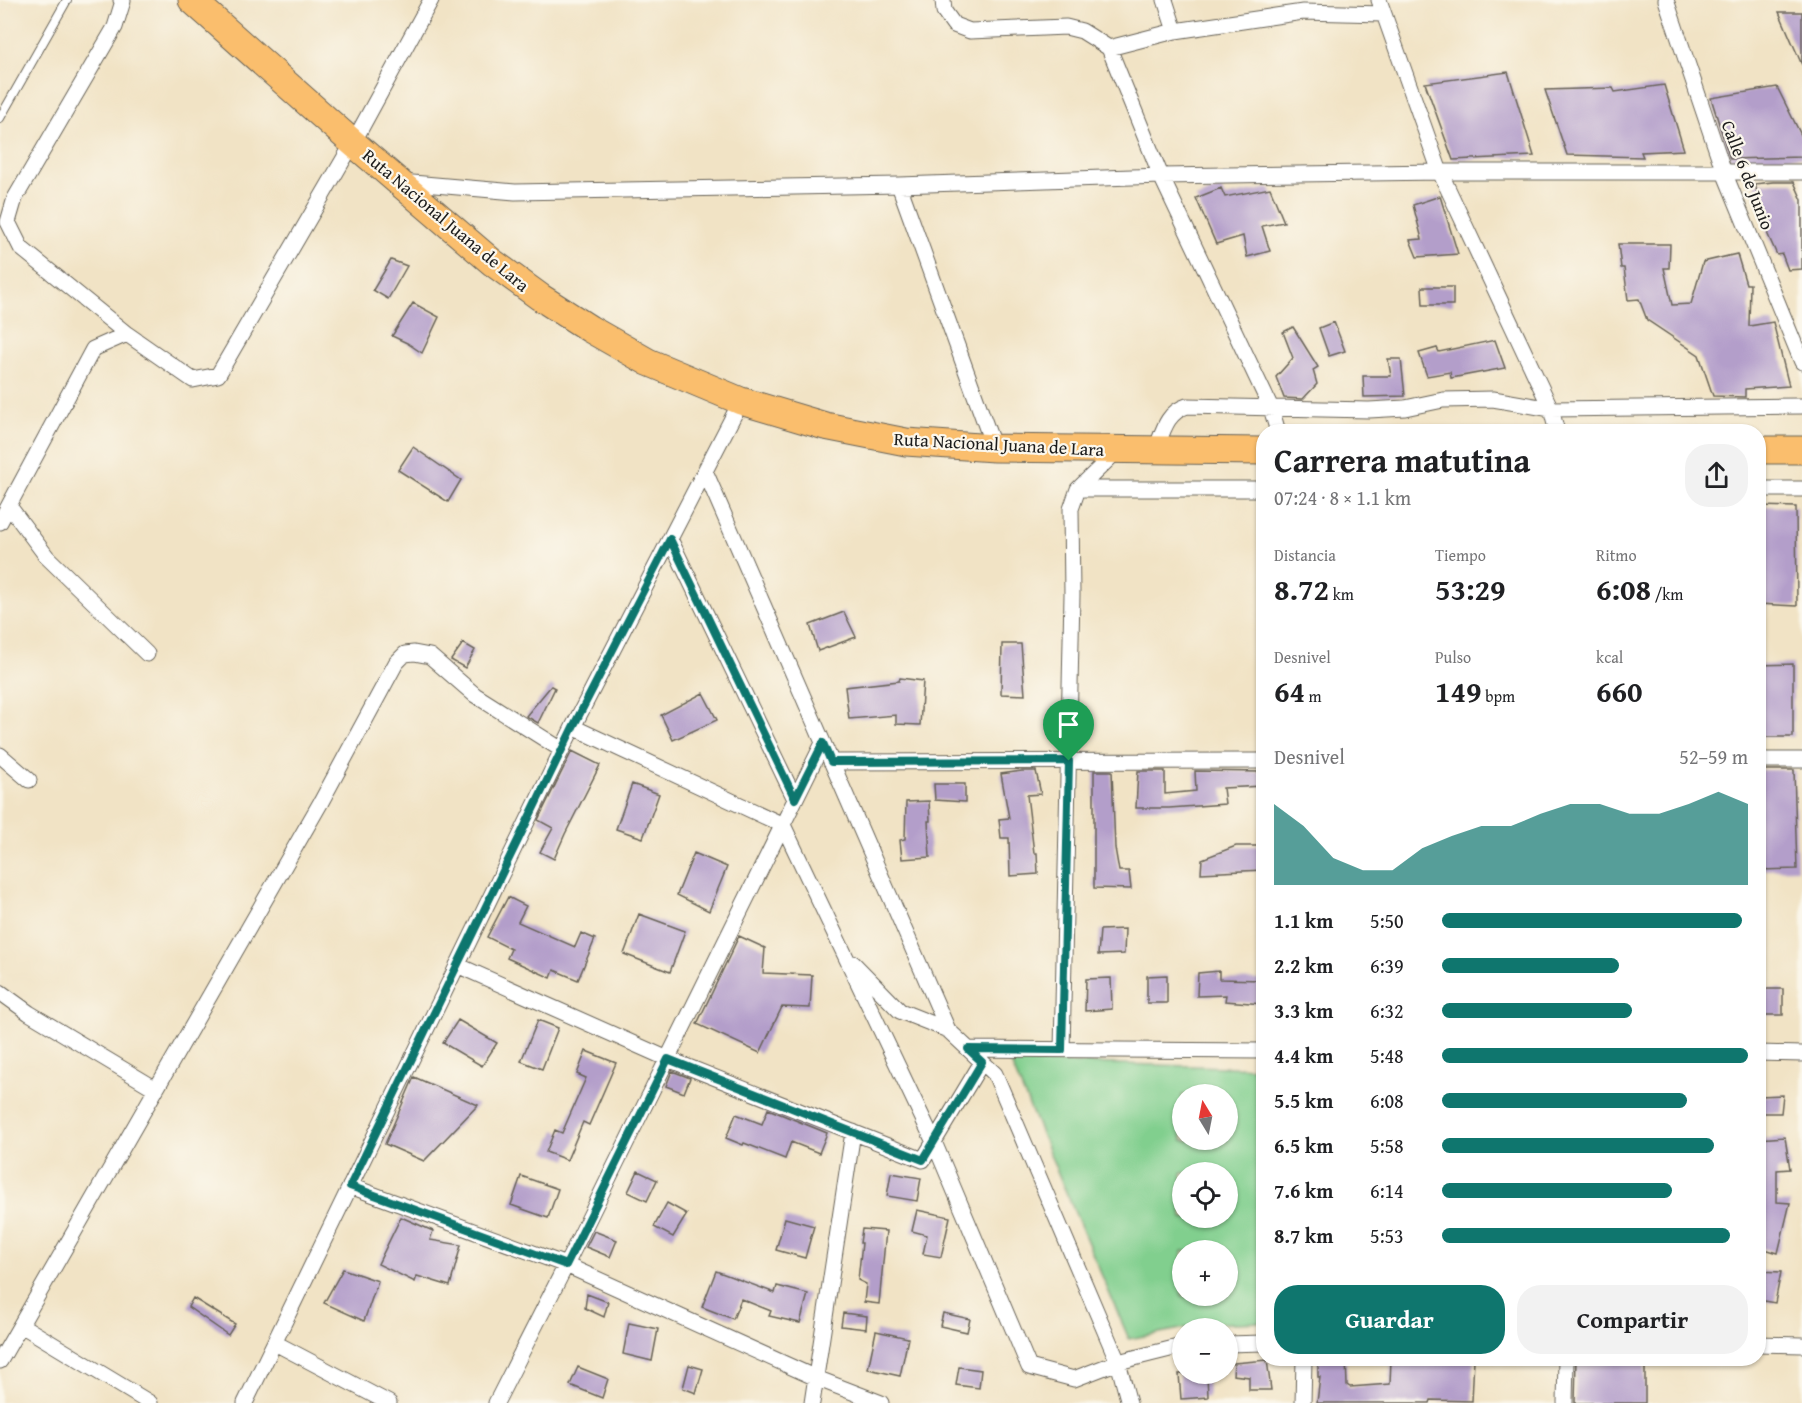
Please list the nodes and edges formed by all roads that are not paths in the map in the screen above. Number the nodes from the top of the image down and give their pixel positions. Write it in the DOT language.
graph roads {
  1 [pos="67,0"];
  2 [pos="121,0"];
  3 [pos="192,0"];
  4 [pos="431,0"];
  5 [pos="943,0"];
  6 [pos="1165,0"];
  7 [pos="1666,0"];
  8 [pos="1381,7"];
  9 [pos="1175,31"];
  10 [pos="1109,48"];
  11 [pos="0,118"];
  12 [pos="353,143"];
  13 [pos="1440,172"];
  14 [pos="1724,172"];
  15 [pos="1802,172"];
  16 [pos="1161,176"];
  17 [pos="401,182"];
  18 [pos="899,185"];
  19 [pos="127,334"];
  20 [pos="1802,362"];
  21 [pos="741,401"];
  22 [pos="1802,406"];
  23 [pos="1271,408"];
  24 [pos="1551,409"];
  25 [pos="1276,424"];
  26 [pos="1555,424"];
  27 [pos="994,447"];
  28 [pos="1156,449"];
  29 [pos="1118,450"];
  30 [pos="1766,450"];
  31 [pos="1802,450"];
  32 [pos="1256,451"];
  33 [pos="705,471"];
  34 [pos="1078,489"];
  35 [pos="1256,489"];
  36 [pos="1766,489"];
  37 [pos="1802,489"];
  38 [pos="9,506"];
  39 [pos="0,522"];
  40 [pos="670,539"];
  41 [pos="147,654"];
  42 [pos="573,727"];
  43 [pos="823,743"];
  44 [pos="562,750"];
  45 [pos="0,755"];
  46 [pos="1766,760"];
  47 [pos="1802,760"];
  48 [pos="1069,761"];
  49 [pos="1256,761"];
  50 [pos="831,762"];
  51 [pos="29,780"];
  52 [pos="795,799"];
  53 [pos="783,825"];
  54 [pos="844,955"];
  55 [pos="457,965"];
  56 [pos="0,992"];
  57 [pos="948,1030"];
  58 [pos="968,1049"];
  59 [pos="1062,1050"];
  60 [pos="1256,1051"];
  61 [pos="1766,1053"];
  62 [pos="1802,1054"];
  63 [pos="668,1059"];
  64 [pos="982,1062"];
  65 [pos="156,1089"];
  66 [pos="853,1132"];
  67 [pos="934,1142"];
  68 [pos="350,1186"];
  69 [pos="566,1265"];
  70 [pos="21,1325"];
  71 [pos="275,1343"];
  72 [pos="1256,1343"];
  73 [pos="1238,1344"];
  74 [pos="1766,1344"];
  75 [pos="1802,1345"];
  76 [pos="1172,1348"];
  77 [pos="0,1361"];
  78 [pos="1118,1362"];
  79 [pos="1304,1366"];
  80 [pos="1566,1366"];
  81 [pos="816,1378"];
  82 [pos="150,1403"];
  83 [pos="245,1403"];
  84 [pos="389,1403"];
  85 [pos="496,1403"];
  86 [pos="812,1403"];
  87 [pos="881,1403"];
  88 [pos="1129,1403"];
  89 [pos="1302,1403"];
  90 [pos="1565,1403"];
  1 -- 11 [label="lane"];
  2 -- 19 [label="street"];
  3 -- 12 [label="highway, Ruta Nacional Juana de Lara"];
  4 -- 12 [label="street"];
  5 -- 10 [label="street"];
  6 -- 9 [label="street"];
  7 -- 14 [label="street, Calle 6 de Junio"];
  8 -- 9 [label="street"];
  8 -- 13 [label="street"];
  9 -- 10 [label="street"];
  10 -- 16 [label="street"];
  12 -- 17 [label="highway, Ruta Nacional Juana de Lara"];
  12 -- 19 [label="street"];
  13 -- 14 [label="street"];
  13 -- 16 [label="street"];
  13 -- 24 [label="street"];
  14 -- 15 [label="street"];
  14 -- 20 [label="street, Calle 6 de Junio"];
  16 -- 18 [label="street"];
  16 -- 23 [label="street"];
  17 -- 18 [label="street"];
  17 -- 21 [label="highway, Ruta Nacional Juana de Lara"];
  18 -- 27 [label="street"];
  19 -- 38 [label="street"];
  21 -- 27 [label="highway, Ruta Nacional Juana de Lara"];
  21 -- 33 [label="street"];
  22 -- 24 [label="street"];
  23 -- 24 [label="street"];
  23 -- 25 [label="street"];
  23 -- 28 [label="street"];
  24 -- 26 [label="street"];
  27 -- 29 [label="highway, Ruta Nacional Juana de Lara"];
  28 -- 29 [label="highway, Ruta Nacional Juana de Lara"];
  28 -- 32 [label="highway, Ruta Nacional Juana de Lara"];
  29 -- 34 [label="street"];
  30 -- 31 [label="highway"];
  33 -- 40 [label="street"];
  33 -- 43 [label="street"];
  34 -- 35 [label="street"];
  34 -- 48 [label="street"];
  36 -- 37 [label="street"];
  38 -- 39 [label="street"];
  38 -- 41 [label="street"];
  40 -- 42 [label="street"];
  40 -- 52 [label="street"];
  42 -- 44 [label="street"];
  42 -- 53 [label="street"];
  43 -- 50 [label="street"];
  43 -- 52 [label="street"];
  44 -- 55 [label="street"];
  44 -- 65 [label="street"];
  45 -- 51 [label="street"];
  46 -- 47 [label="street"];
  48 -- 49 [label="street"];
  48 -- 50 [label="street"];
  48 -- 59 [label="street"];
  50 -- 57 [label="street"];
  52 -- 53 [label="street"];
  53 -- 54 [label="street"];
  53 -- 63 [label="street"];
  54 -- 57 [label="street"];
  54 -- 67 [label="street"];
  55 -- 63 [label="street"];
  55 -- 68 [label="street"];
  56 -- 65 [label="street"];
  57 -- 58 [label="street"];
  58 -- 59 [label="street"];
  58 -- 64 [label="street"];
  59 -- 60 [label="street"];
  61 -- 62 [label="street"];
  63 -- 66 [label="street"];
  63 -- 69 [label="street"];
  64 -- 67 [label="street"];
  64 -- 78 [label="street"];
  65 -- 70 [label="street"];
  66 -- 67 [label="street"];
  66 -- 81 [label="street"];
  67 -- 78 [label="street"];
  68 -- 69 [label="street"];
  68 -- 71 [label="street"];
  69 -- 81 [label="street"];
  69 -- 85 [label="street"];
  70 -- 77 [label="street"];
  70 -- 82 [label="street"];
  71 -- 83 [label="street"];
  71 -- 84 [label="street"];
  72 -- 73 [label="street"];
  74 -- 75 [label="street"];
  76 -- 78 [label="street"];
  78 -- 88 [label="street"];
  79 -- 89 [label="street"];
  80 -- 90 [label="street"];
  81 -- 86 [label="street"];
  81 -- 87 [label="street"];
}
